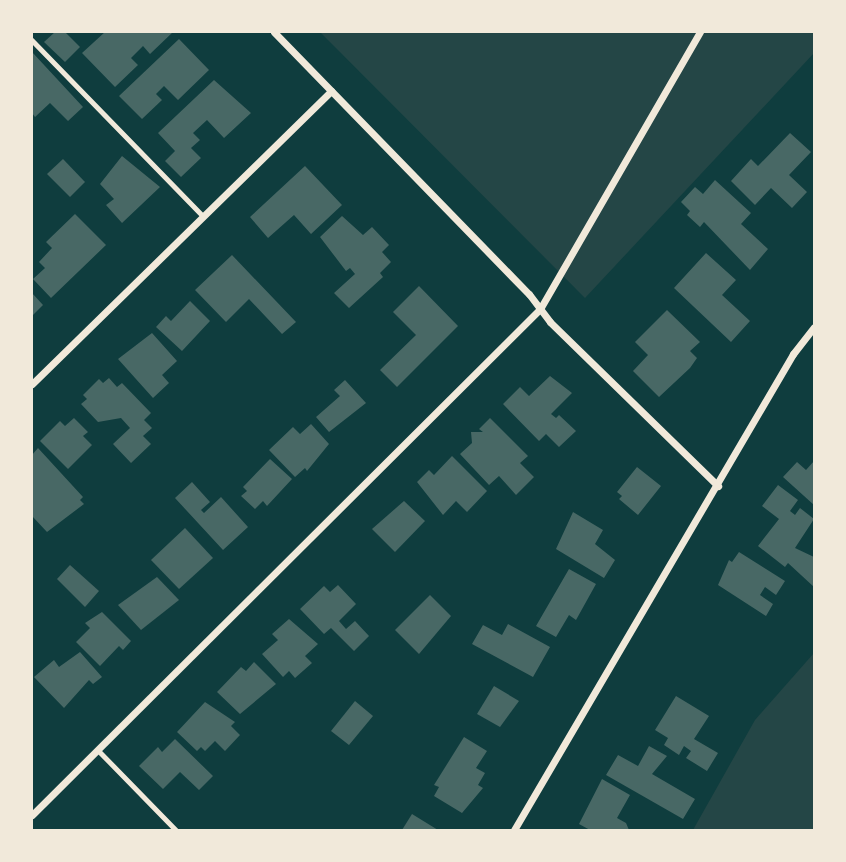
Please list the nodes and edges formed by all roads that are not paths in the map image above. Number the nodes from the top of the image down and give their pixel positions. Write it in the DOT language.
graph roads {
  1 [pos="274,32"];
  2 [pos="700,32"];
  3 [pos="32,40"];
  4 [pos="331,91"];
  5 [pos="203,216"];
  6 [pos="540,309"];
  7 [pos="814,327"];
  8 [pos="32,384"];
  9 [pos="718,486"];
  10 [pos="97,750"];
  11 [pos="32,815"];
  12 [pos="176,831"];
  13 [pos="514,831"];
  1 -- 4 [label="street"];
  2 -- 6 [label="street"];
  3 -- 5 [label="lane"];
  4 -- 5 [label="street"];
  4 -- 6 [label="street"];
  5 -- 8 [label="street"];
  6 -- 9 [label="street"];
  6 -- 10 [label="street"];
  7 -- 9 [label="street"];
  9 -- 13 [label="street"];
  10 -- 11 [label="street"];
  10 -- 12 [label="lane"];
}
